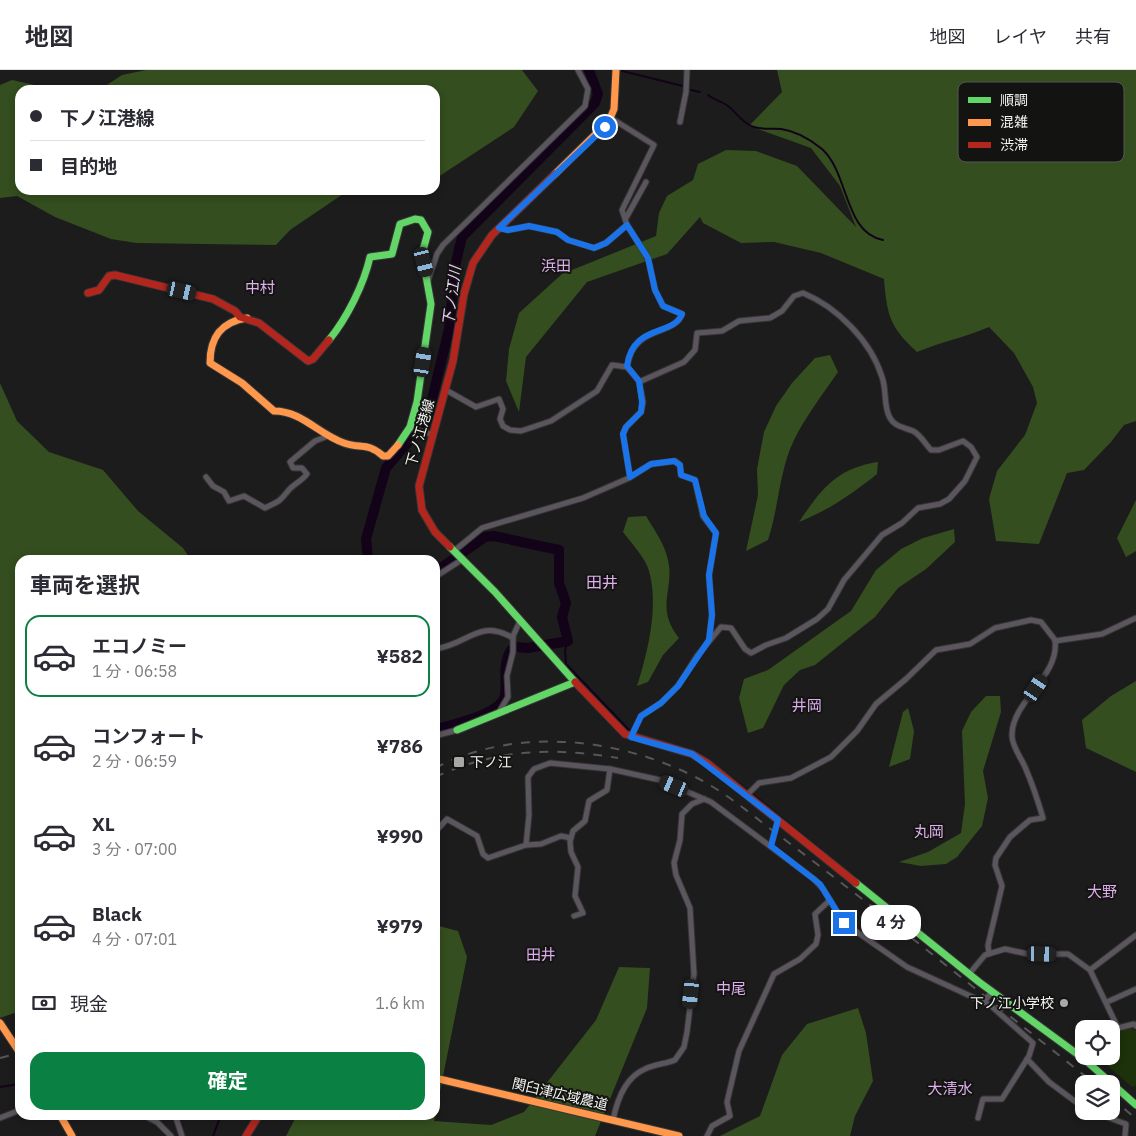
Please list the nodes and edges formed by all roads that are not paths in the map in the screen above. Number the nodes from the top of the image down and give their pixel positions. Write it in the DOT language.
graph roads {
  1 [pos="578,70"];
  2 [pos="616,70"];
  3 [pos="687,70"];
  4 [pos="611,118"];
  5 [pos="680,122"];
  6 [pos="646,182"];
  7 [pos="626,218"];
  8 [pos="627,225"];
  9 [pos="499,228"];
  10 [pos="428,281"];
  11 [pos="88,293"];
  12 [pos="247,318"];
  13 [pos="627,366"];
  14 [pos="640,382"];
  15 [pos="446,390"];
  16 [pos="411,427"];
  17 [pos="429,434"];
  18 [pos="328,436"];
  19 [pos="206,477"];
  20 [pos="630,477"];
  21 [pos="454,551"];
  22 [pos="462,559"];
  23 [pos="440,574"];
  24 [pos="1136,618"];
  25 [pos="520,620"];
  26 [pos="513,638"];
  27 [pos="709,640"];
  28 [pos="1056,641"];
  29 [pos="440,648"];
  30 [pos="575,682"];
  31 [pos="491,718"];
  32 [pos="457,730"];
  33 [pos="632,734"];
  34 [pos="440,735"];
  35 [pos="610,769"];
  36 [pos="747,795"];
  37 [pos="704,799"];
  38 [pos="778,820"];
  39 [pos="440,827"];
  40 [pos="571,838"];
  41 [pos="526,845"];
  42 [pos="771,846"];
  43 [pos="830,900"];
  44 [pos="574,916"];
  45 [pos="1136,935"];
  46 [pos="989,954"];
  47 [pos="1090,970"];
  48 [pos="969,974"];
  49 [pos="1136,989"];
  50 [pos="992,992"];
  51 [pos="983,1002"];
  52 [pos="1107,1002"];
  53 [pos="0,1023"];
  54 [pos="1136,1026"];
  55 [pos="15,1045"];
  56 [pos="1027,1058"];
  57 [pos="440,1079"];
  58 [pos="1075,1101"];
  59 [pos="1135,1103"];
  60 [pos="15,1112"];
  61 [pos="0,1118"];
  62 [pos="978,1118"];
  63 [pos="63,1120"];
  64 [pos="153,1120"];
  65 [pos="177,1120"];
  66 [pos="256,1120"];
  67 [pos="613,1120"];
  68 [pos="1115,1120"];
  69 [pos="72,1136"];
  70 [pos="171,1136"];
  71 [pos="182,1136"];
  72 [pos="246,1136"];
  73 [pos="679,1136"];
  74 [pos="707,1136"];
  75 [pos="1125,1136"];
  1 -- 10 [label="street"];
  2 -- 4 [label="main road"];
  3 -- 5 [label="street"];
  4 -- 7 [label="street"];
  4 -- 9 [label="main road, 下ノ江港線"];
  6 -- 7 [label="street"];
  7 -- 8 [label="street"];
  8 -- 9 [label="street"];
  8 -- 13 [label="street"];
  9 -- 15 [label="main road, 下ノ江港線"];
  10 -- 12 [label="main road"];
  10 -- 16 [label="main road"];
  11 -- 12 [label="main road"];
  12 -- 18 [label="main road"];
  13 -- 14 [label="street"];
  13 -- 15 [label="street"];
  14 -- 20 [label="street"];
  14 -- 27 [label="street"];
  15 -- 17 [label="main road, 下ノ江港線"];
  16 -- 17 [label="street"];
  16 -- 18 [label="main road"];
  17 -- 21 [label="main road, 下ノ江港線"];
  18 -- 19 [label="street"];
  20 -- 21 [label="street"];
  20 -- 27 [label="street"];
  21 -- 22 [label="main road, 下ノ江港線"];
  22 -- 23 [label="street"];
  22 -- 25 [label="main road"];
  24 -- 28 [label="street"];
  25 -- 26 [label="street"];
  25 -- 30 [label="main road"];
  26 -- 29 [label="street"];
  26 -- 31 [label="street"];
  27 -- 33 [label="street"];
  28 -- 36 [label="street"];
  28 -- 46 [label="street"];
  30 -- 31 [label="main road"];
  30 -- 33 [label="main road"];
  31 -- 32 [label="main road"];
  32 -- 34 [label="street"];
  33 -- 36 [label="main road"];
  35 -- 37 [label="street"];
  35 -- 40 [label="street"];
  35 -- 41 [label="street"];
  36 -- 38 [label="main road"];
  37 -- 42 [label="street"];
  37 -- 67 [label="street"];
  38 -- 42 [label="street"];
  38 -- 48 [label="main road"];
  39 -- 41 [label="street"];
  40 -- 41 [label="street"];
  40 -- 44 [label="street"];
  42 -- 43 [label="street"];
  43 -- 51 [label="street"];
  43 -- 74 [label="street"];
  45 -- 47 [label="street"];
  46 -- 47 [label="street"];
  46 -- 48 [label="street"];
  47 -- 52 [label="street"];
  48 -- 50 [label="main road"];
  49 -- 52 [label="street"];
  50 -- 51 [label="street"];
  50 -- 59 [label="main road"];
  51 -- 56 [label="street"];
  52 -- 54 [label="street"];
  53 -- 55 [label="main road"];
  56 -- 58 [label="street"];
  56 -- 62 [label="street"];
  57 -- 67 [label="main road, 関臼津広域農道"];
  60 -- 61 [label="street"];
  63 -- 69 [label="main road"];
  64 -- 70 [label="street"];
  65 -- 71 [label="street"];
  66 -- 72 [label="main road"];
  67 -- 73 [label="main road, 関臼津広域農道"];
  68 -- 75 [label="street"];
}
